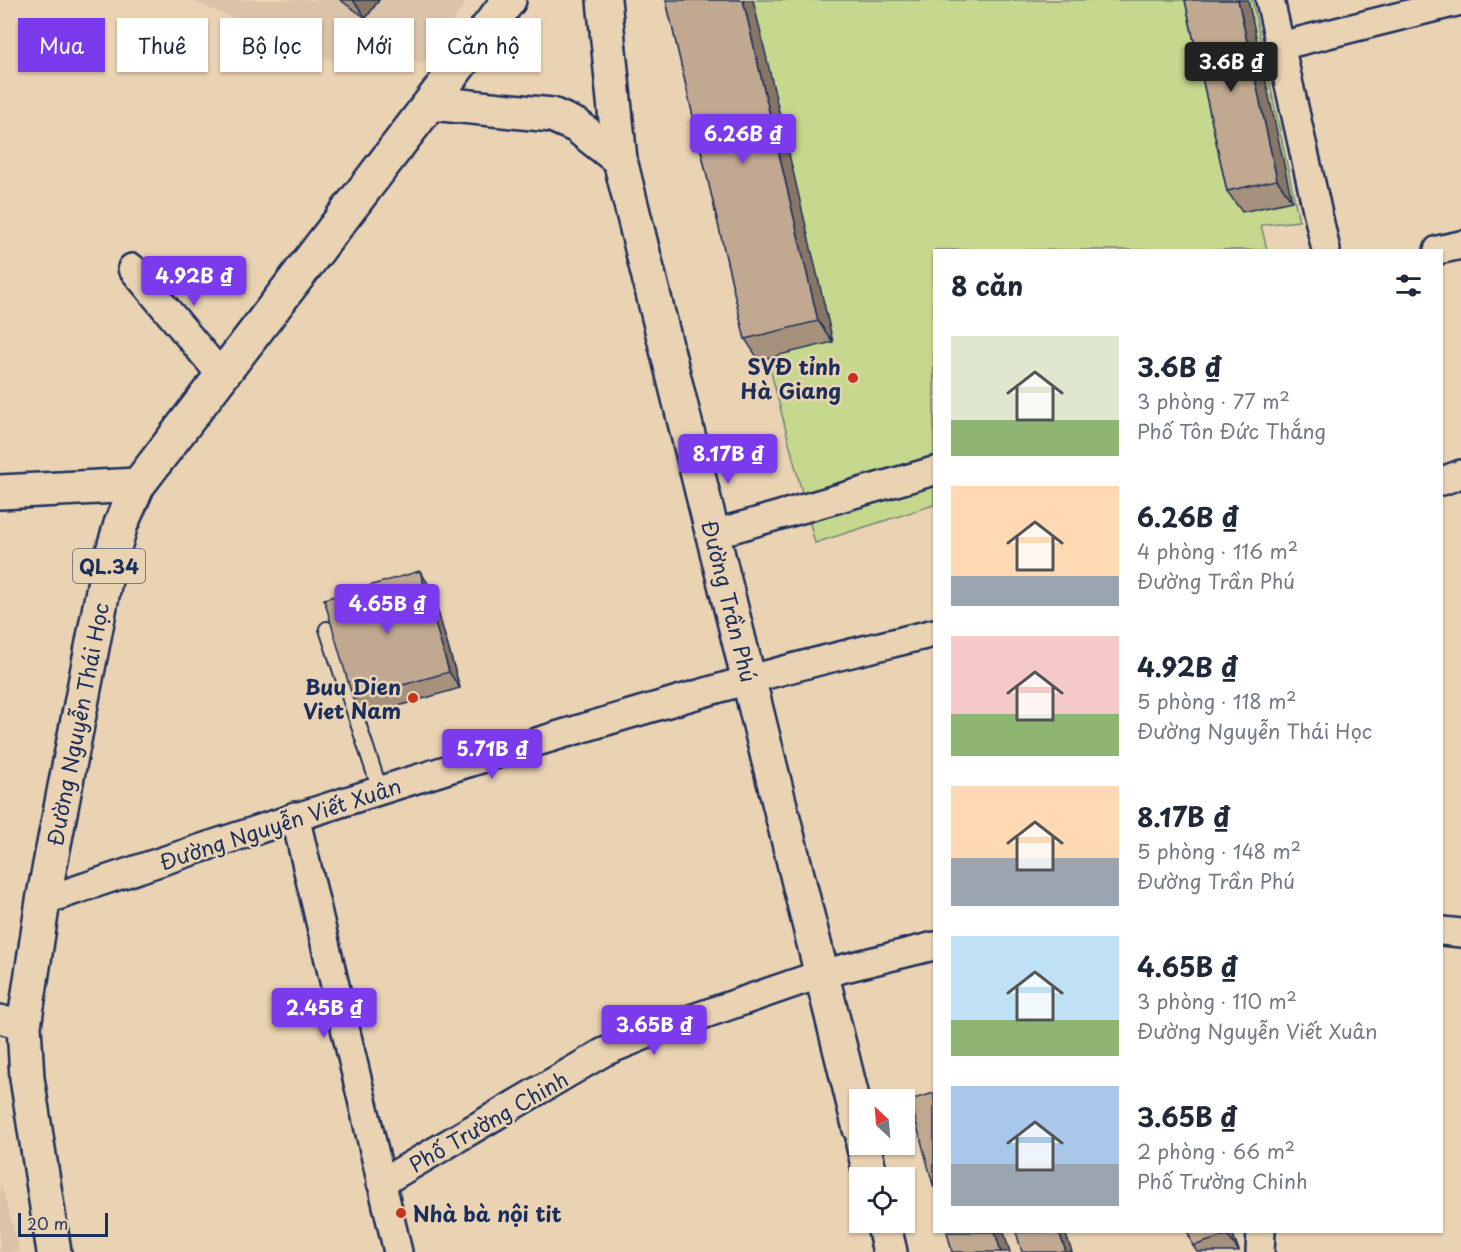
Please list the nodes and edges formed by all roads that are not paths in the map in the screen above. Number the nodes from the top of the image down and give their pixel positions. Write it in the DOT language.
graph roads {
  1 [pos="509,0"];
  2 [pos="604,0"];
  3 [pos="1270,0"];
  4 [pos="1461,2"];
  5 [pos="1280,46"];
  6 [pos="431,103"];
  7 [pos="620,160"];
  8 [pos="1461,245"];
  9 [pos="1326,249"];
  10 [pos="1443,249"];
  11 [pos="132,268"];
  12 [pos="222,376"];
  13 [pos="933,471"];
  14 [pos="1461,474"];
  15 [pos="1443,481"];
  16 [pos="138,484"];
  17 [pos="0,492"];
  18 [pos="714,534"];
  19 [pos="327,629"];
  20 [pos="933,633"];
  21 [pos="750,679"];
  22 [pos="380,790"];
  23 [pos="295,816"];
  24 [pos="43,901"];
  25 [pos="1443,931"];
  26 [pos="1461,933"];
  27 [pos="933,946"];
  28 [pos="821,975"];
  29 [pos="12,1022"];
  30 [pos="850,1089"];
  31 [pos="381,1183"];
  32 [pos="885,1233"];
  33 [pos="1261,1233"];
  34 [pos="53,1252"];
  35 [pos="398,1252"];
  36 [pos="890,1252"];
  37 [pos="1260,1252"];
  1 -- 6 [label="main road, Đường Nguyễn Thái Học / QL.34"];
  2 -- 7 [label="main road, Đường Trần Phú"];
  3 -- 5 [label="street"];
  4 -- 5 [label="street"];
  5 -- 9 [label="street"];
  6 -- 7 [label="main road"];
  6 -- 12 [label="main road, Đường Nguyễn Thái Học / QL.34"];
  7 -- 18 [label="main road, Đường Trần Phú"];
  8 -- 10 [label="street"];
  11 -- 12 [label="street"];
  12 -- 16 [label="main road, Đường Nguyễn Thái Học / QL.34"];
  13 -- 18 [label="street"];
  14 -- 15 [label="street"];
  16 -- 17 [label="main road"];
  16 -- 24 [label="main road, Đường Nguyễn Thái Học / QL.34"];
  18 -- 21 [label="main road, Đường Trần Phú"];
  19 -- 22 [label="lane"];
  20 -- 21 [label="street, Đường Nguyễn Viết Xuân"];
  21 -- 22 [label="street, Đường Nguyễn Viết Xuân"];
  21 -- 28 [label="main road, Đường Trần Phú"];
  22 -- 23 [label="street, Đường Nguyễn Viết Xuân"];
  23 -- 24 [label="street, Đường Nguyễn Viết Xuân"];
  23 -- 31 [label="street"];
  24 -- 29 [label="main road, Đường Nguyễn Thái Học / QL.34"];
  25 -- 26 [label="street"];
  27 -- 28 [label="street, Phố Trường Chinh"];
  28 -- 30 [label="main road, Đường Trần Phú"];
  28 -- 31 [label="street, Phố Trường Chinh"];
  29 -- 34 [label="main road, Đường Nguyễn Thái Học / QL.34"];
  31 -- 35 [label="street"];
  32 -- 36 [label="main road"];
  33 -- 37 [label="street"];
}
